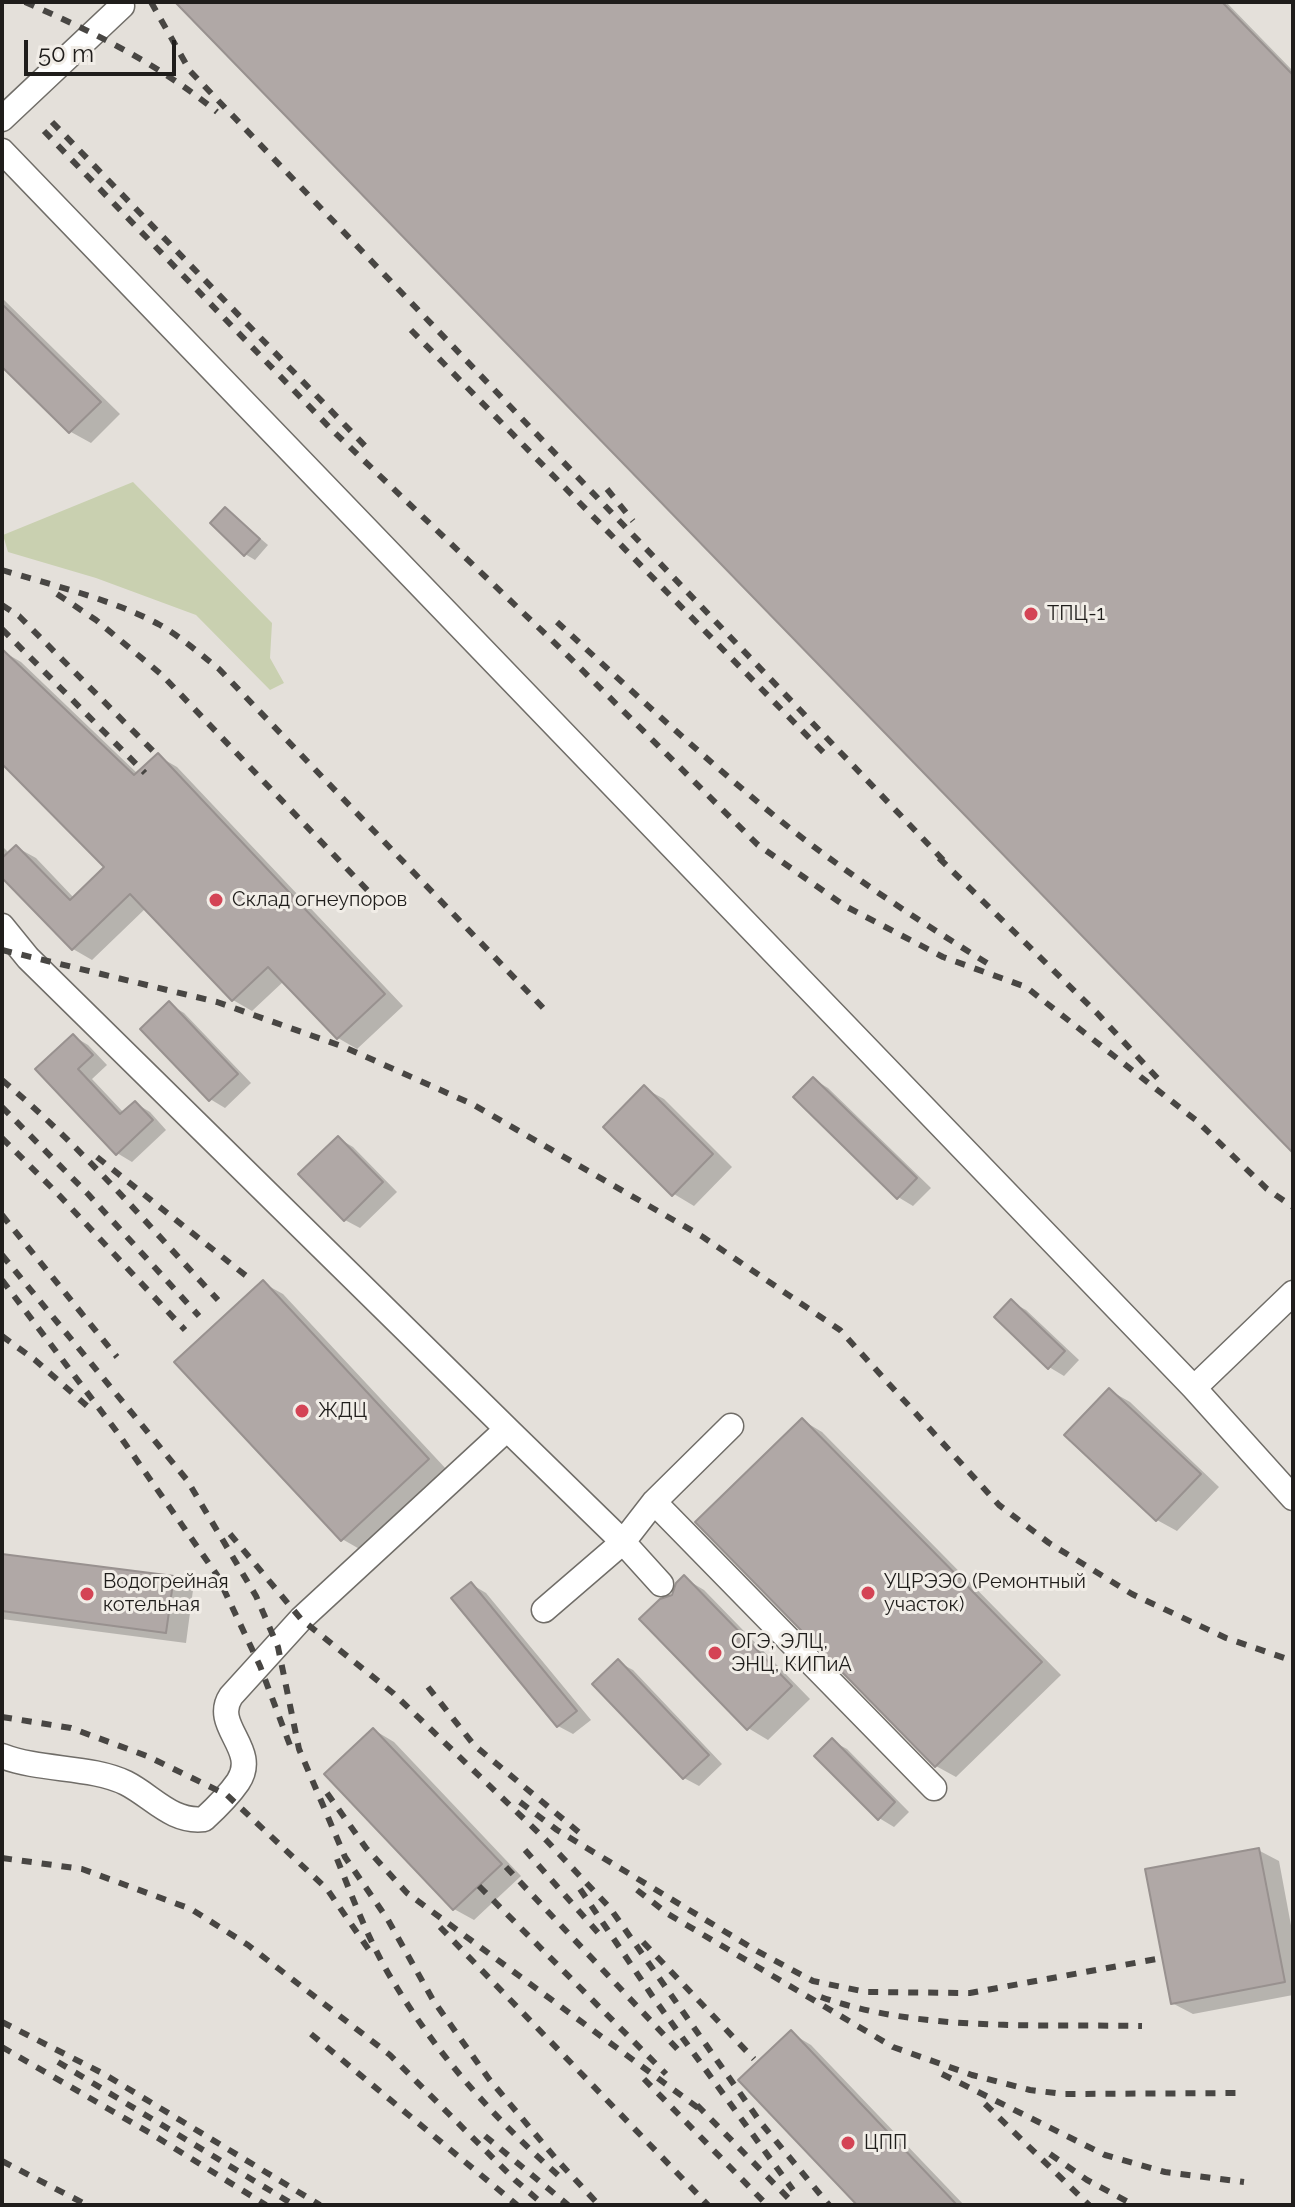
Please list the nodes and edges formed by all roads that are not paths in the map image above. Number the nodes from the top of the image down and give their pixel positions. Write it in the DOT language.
graph roads {
  1 [pos="122,6"];
  2 [pos="2,119"];
  3 [pos="3,155"];
  4 [pos="2,926"];
  5 [pos="1293,1293"];
  6 [pos="1194,1388"];
  7 [pos="731,1426"];
  8 [pos="507,1429"];
  9 [pos="1293,1498"];
  10 [pos="654,1502"];
  11 [pos="623,1542"];
  12 [pos="661,1584"];
  13 [pos="544,1610"];
  14 [pos="2,1756"];
  15 [pos="934,1788"];
  1 -- 2 [label="street"];
  3 -- 6 [label="street"];
  4 -- 8 [label="street"];
  5 -- 6 [label="street"];
  6 -- 9 [label="street"];
  7 -- 10 [label="street"];
  8 -- 11 [label="street"];
  8 -- 14 [label="street"];
  10 -- 11 [label="street"];
  10 -- 15 [label="street"];
  11 -- 12 [label="street"];
  11 -- 13 [label="street"];
}
